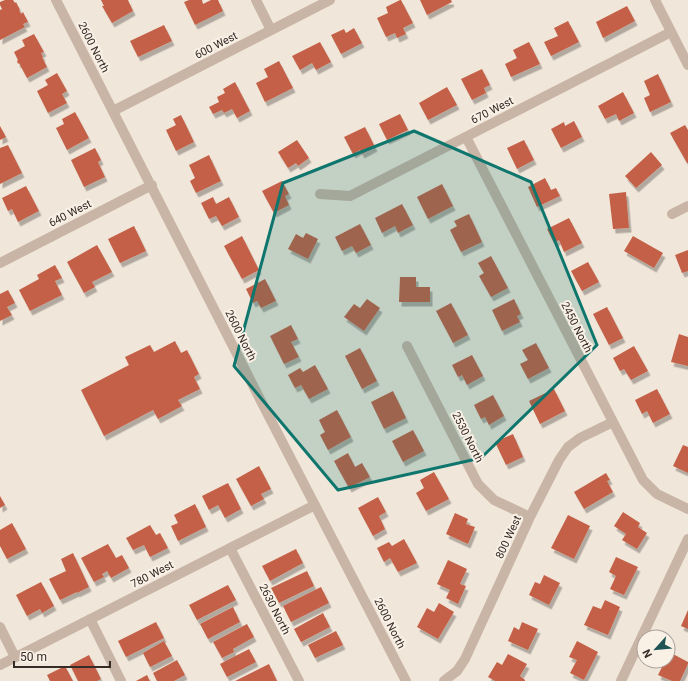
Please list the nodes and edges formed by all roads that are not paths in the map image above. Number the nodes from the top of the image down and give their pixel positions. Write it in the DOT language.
graph roads {
  1 [pos="56,0"];
  2 [pos="256,0"];
  3 [pos="330,0"];
  4 [pos="655,0"];
  5 [pos="271,30"];
  6 [pos="671,32"];
  7 [pos="688,65"];
  8 [pos="113,111"];
  9 [pos="466,137"];
  10 [pos="152,186"];
  11 [pos="320,194"];
  12 [pos="688,206"];
  13 [pos="672,214"];
  14 [pos="1,260"];
  15 [pos="407,346"];
  16 [pos="613,422"];
  17 [pos="315,505"];
  18 [pos="688,509"];
  19 [pos="530,518"];
  20 [pos="688,539"];
  21 [pos="230,548"];
  22 [pos="90,619"];
  23 [pos="0,627"];
  24 [pos="15,657"];
  25 [pos="0,666"];
  26 [pos="121,681"];
  27 [pos="299,681"];
  28 [pos="406,681"];
  29 [pos="444,681"];
  30 [pos="621,681"];
  1 -- 8 [label="street, 2600 North"];
  2 -- 5 [label="street"];
  3 -- 5 [label="street, 600 West"];
  4 -- 6 [label="street"];
  5 -- 8 [label="street, 600 West"];
  6 -- 7 [label="street"];
  6 -- 9 [label="street, 670 West"];
  8 -- 10 [label="street, 2600 North"];
  9 -- 11 [label="street, 670 West"];
  9 -- 16 [label="street, 2450 North"];
  10 -- 14 [label="street, 640 West"];
  10 -- 17 [label="street, 2600 North"];
  12 -- 13 [label="street"];
  15 -- 19 [label="street, 2530 North"];
  16 -- 18 [label="street, 2450 North"];
  16 -- 19 [label="street, 800 West"];
  17 -- 21 [label="street, 780 West"];
  17 -- 28 [label="street, 2600 North"];
  19 -- 29 [label="street, 800 West"];
  20 -- 30 [label="street"];
  21 -- 22 [label="street, 780 West"];
  21 -- 27 [label="street, 2630 North"];
  22 -- 24 [label="street, 780 West"];
  22 -- 26 [label="street"];
  23 -- 24 [label="street"];
  24 -- 25 [label="street, 780 West"];
}
